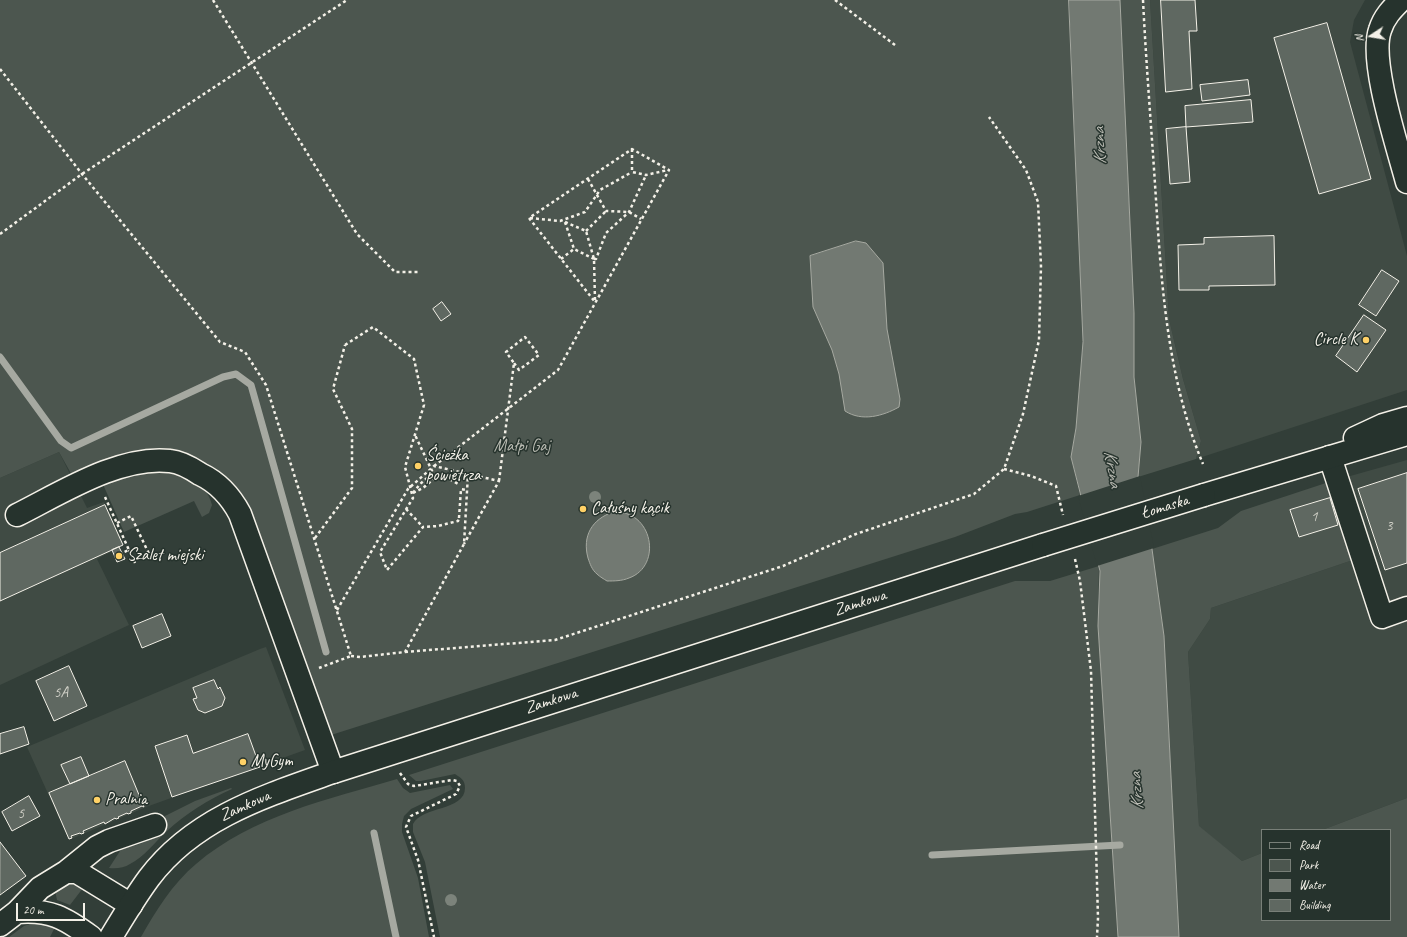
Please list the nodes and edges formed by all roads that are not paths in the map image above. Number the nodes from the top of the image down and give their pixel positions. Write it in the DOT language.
graph roads {
  1 [pos="1401,0"];
  2 [pos="1407,182"];
  3 [pos="1407,418"];
  4 [pos="1407,434"];
  5 [pos="1330,457"];
  6 [pos="1287,469"];
  7 [pos="17,515"];
  8 [pos="1043,545"];
  9 [pos="1407,608"];
  10 [pos="333,772"];
  11 [pos="155,825"];
  12 [pos="66,872"];
  13 [pos="131,905"];
  14 [pos="8,918"];
  15 [pos="91,937"];
  16 [pos="111,937"];
  1 -- 2 [label="main road"];
  3 -- 6 [label="main road, Łomaska"];
  4 -- 5 [label="main road, Łomaska"];
  5 -- 6 [label="main road, Łomaska"];
  5 -- 9 [label="main road"];
  6 -- 8 [label="main road, Łomaska, bridge"];
  7 -- 10 [label="main road"];
  8 -- 10 [label="main road, Zamkowa"];
  10 -- 13 [label="main road, Zamkowa"];
  11 -- 12 [label="main road"];
  12 -- 13 [label="main road"];
  12 -- 14 [label="main road"];
  13 -- 16 [label="main road, Zamkowa"];
  14 -- 15 [label="main road"];
}
